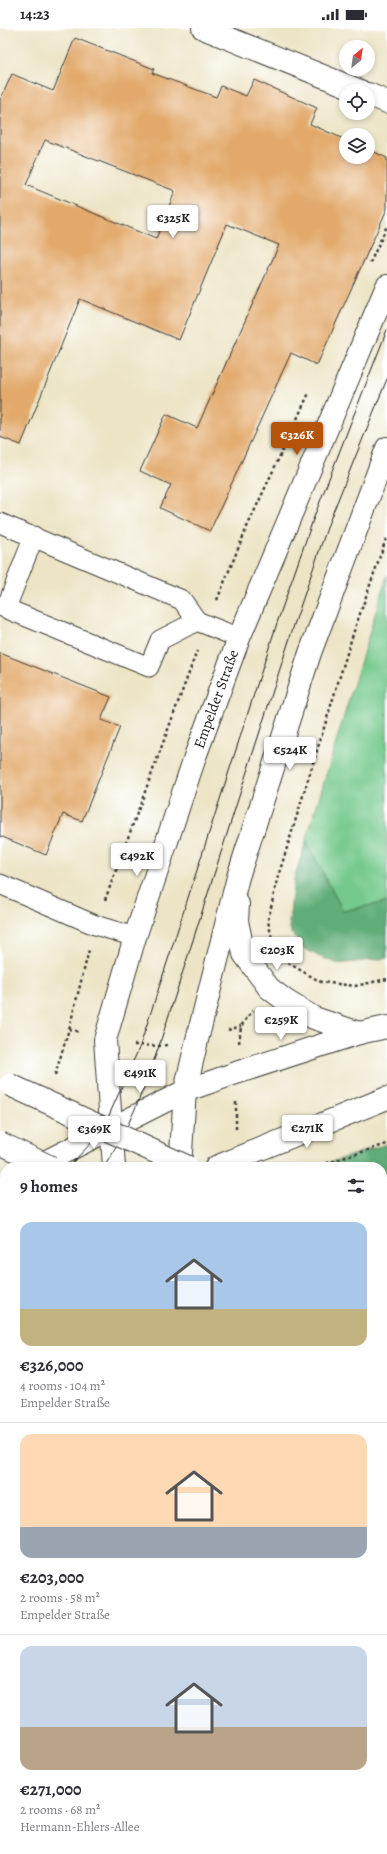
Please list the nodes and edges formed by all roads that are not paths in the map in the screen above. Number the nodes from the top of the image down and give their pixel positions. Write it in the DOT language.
graph roads {
  1 [pos="203,28"];
  2 [pos="343,84"];
  3 [pos="375,97"];
  4 [pos="387,102"];
  5 [pos="387,286"];
  6 [pos="387,448"];
  7 [pos="0,523"];
  8 [pos="34,536"];
  9 [pos="3,607"];
  10 [pos="197,621"];
  11 [pos="239,638"];
  12 [pos="238,877"];
  13 [pos="0,884"];
  14 [pos="135,937"];
  15 [pos="387,1027"];
  16 [pos="359,1033"];
  17 [pos="5,1082"];
  18 [pos="185,1091"];
  19 [pos="387,1098"];
  20 [pos="110,1128"];
  21 [pos="0,1143"];
  22 [pos="40,1162"];
  23 [pos="44,1162"];
  24 [pos="113,1162"];
  25 [pos="177,1162"];
  26 [pos="180,1162"];
  27 [pos="228,1162"];
  1 -- 2 [label="main road"];
  3 -- 4 [label="main road"];
  5 -- 11 [label="main road, Empelder Straße"];
  6 -- 12 [label="main road"];
  7 -- 8 [label="lane"];
  8 -- 9 [label="lane"];
  8 -- 10 [label="lane"];
  9 -- 10 [label="lane"];
  10 -- 11 [label="lane"];
  11 -- 14 [label="main road, Empelder Straße"];
  12 -- 16 [label="main road"];
  12 -- 18 [label="main road"];
  13 -- 14 [label="lane"];
  14 -- 20 [label="main road, Empelder Straße"];
  15 -- 16 [label="main road"];
  16 -- 18 [label="main road"];
  17 -- 25 [label="main road, bridge"];
  18 -- 20 [label="main road"];
  18 -- 26 [label="main road"];
  19 -- 27 [label="main road"];
  20 -- 23 [label="main road"];
  20 -- 24 [label="main road, Empelder Straße"];
  21 -- 22 [label="main road, bridge"];
}
